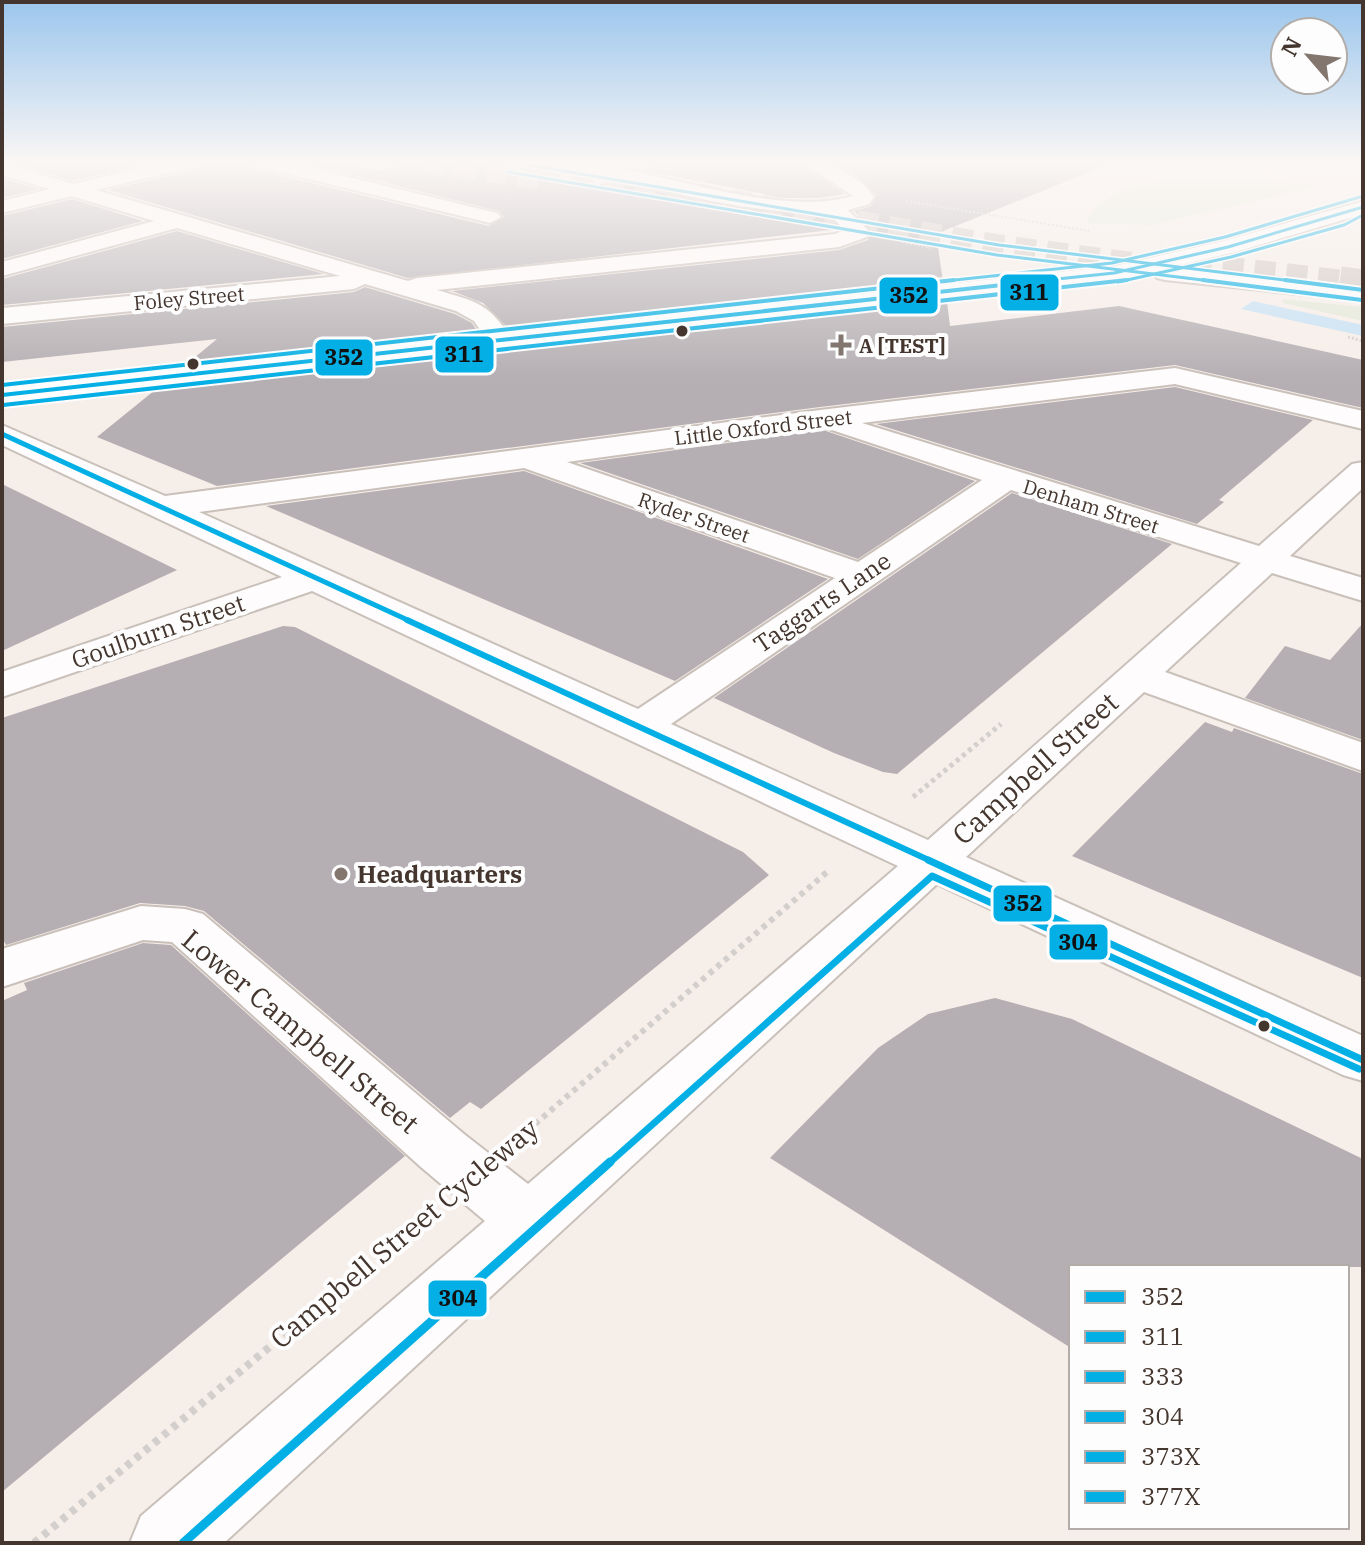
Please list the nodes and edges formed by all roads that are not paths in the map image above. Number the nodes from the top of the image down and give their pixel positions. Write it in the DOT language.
graph roads {
  1 [pos="129,234"];
  2 [pos="221,234"];
  3 [pos="854,234"];
  4 [pos="1272,234"];
  5 [pos="1179,260"];
  6 [pos="2,269"];
  7 [pos="1134,270"];
  8 [pos="1363,279"];
  9 [pos="388,284"];
  10 [pos="1363,294"];
  11 [pos="99,306"];
  12 [pos="2,316"];
  13 [pos="500,340"];
  14 [pos="2,395"];
  15 [pos="820,419"];
  16 [pos="1363,420"];
  17 [pos="2,434"];
  18 [pos="44,453"];
  19 [pos="527,459"];
  20 [pos="2,468"];
  21 [pos="1363,471"];
  22 [pos="1005,479"];
  23 [pos="160,507"];
  24 [pos="1267,560"];
  25 [pos="860,575"];
  26 [pos="314,578"];
  27 [pos="1363,590"];
  28 [pos="1137,676"];
  29 [pos="2,685"];
  30 [pos="639,727"];
  31 [pos="1363,758"];
  32 [pos="930,864"];
  33 [pos="2,968"];
  34 [pos="1363,1060"];
  35 [pos="529,1220"];
  36 [pos="168,1543"];
  1 -- 6 [label="street"];
  2 -- 9 [label="street"];
  3 -- 9 [label="street, Foley Street"];
  4 -- 5 [label="street"];
  5 -- 7 [label="street"];
  5 -- 8 [label="street"];
  6 -- 11 [label="street"];
  7 -- 10 [label="street"];
  7 -- 13 [label="street"];
  9 -- 11 [label="street, Foley Street"];
  9 -- 13 [label="street"];
  11 -- 12 [label="street, Foley Street"];
  13 -- 14 [label="street"];
  15 -- 16 [label="street, Little Oxford Street"];
  15 -- 19 [label="street, Little Oxford Street"];
  15 -- 22 [label="street, Denham Street"];
  17 -- 18 [label="street"];
  18 -- 20 [label="street"];
  18 -- 23 [label="street"];
  19 -- 23 [label="street, Little Oxford Street"];
  19 -- 25 [label="street, Ryder Street"];
  21 -- 24 [label="street, Campbell Street"];
  22 -- 24 [label="street, Denham Street"];
  22 -- 25 [label="street, Taggarts Lane"];
  23 -- 26 [label="street"];
  24 -- 27 [label="street, Denham Street"];
  24 -- 28 [label="street, Campbell Street"];
  25 -- 30 [label="street, Taggarts Lane"];
  26 -- 29 [label="street, Goulburn Street"];
  26 -- 30 [label="street"];
  28 -- 31 [label="street"];
  28 -- 32 [label="street, Campbell Street"];
  30 -- 32 [label="street"];
  32 -- 34 [label="street"];
  32 -- 35 [label="street, Campbell Street"];
  33 -- 35 [label="street, Lower Campbell Street"];
  35 -- 36 [label="street, Campbell Street"];
}
